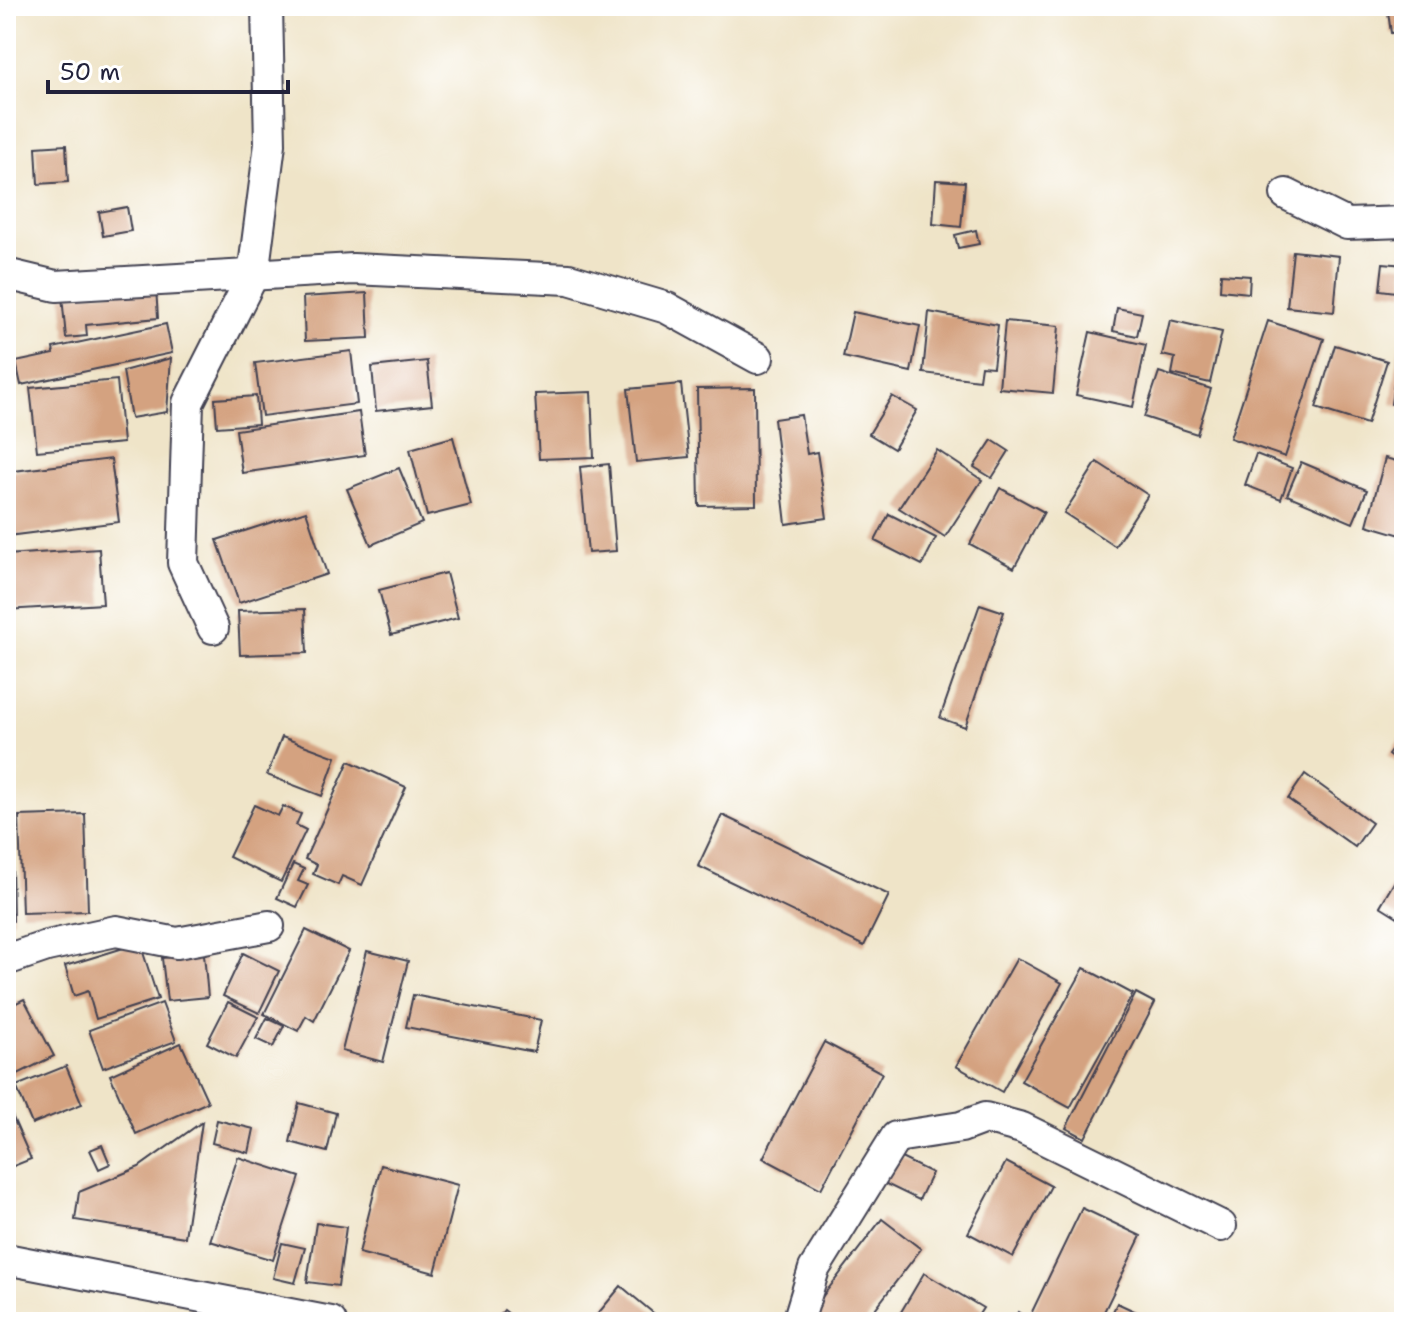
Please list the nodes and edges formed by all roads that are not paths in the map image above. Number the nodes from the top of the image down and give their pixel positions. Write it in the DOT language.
graph roads {
  1 [pos="267,6"];
  2 [pos="1286,194"];
  3 [pos="1404,222"];
  4 [pos="6,274"];
  5 [pos="253,275"];
  6 [pos="758,358"];
  7 [pos="213,628"];
  8 [pos="269,926"];
  9 [pos="6,960"];
  10 [pos="1221,1226"];
  11 [pos="6,1259"];
  12 [pos="331,1322"];
  13 [pos="798,1322"];
  1 -- 5 [label="street"];
  2 -- 3 [label="street"];
  4 -- 5 [label="street"];
  5 -- 6 [label="street"];
  5 -- 7 [label="street"];
  8 -- 9 [label="street"];
  10 -- 13 [label="street"];
  11 -- 12 [label="street"];
}
